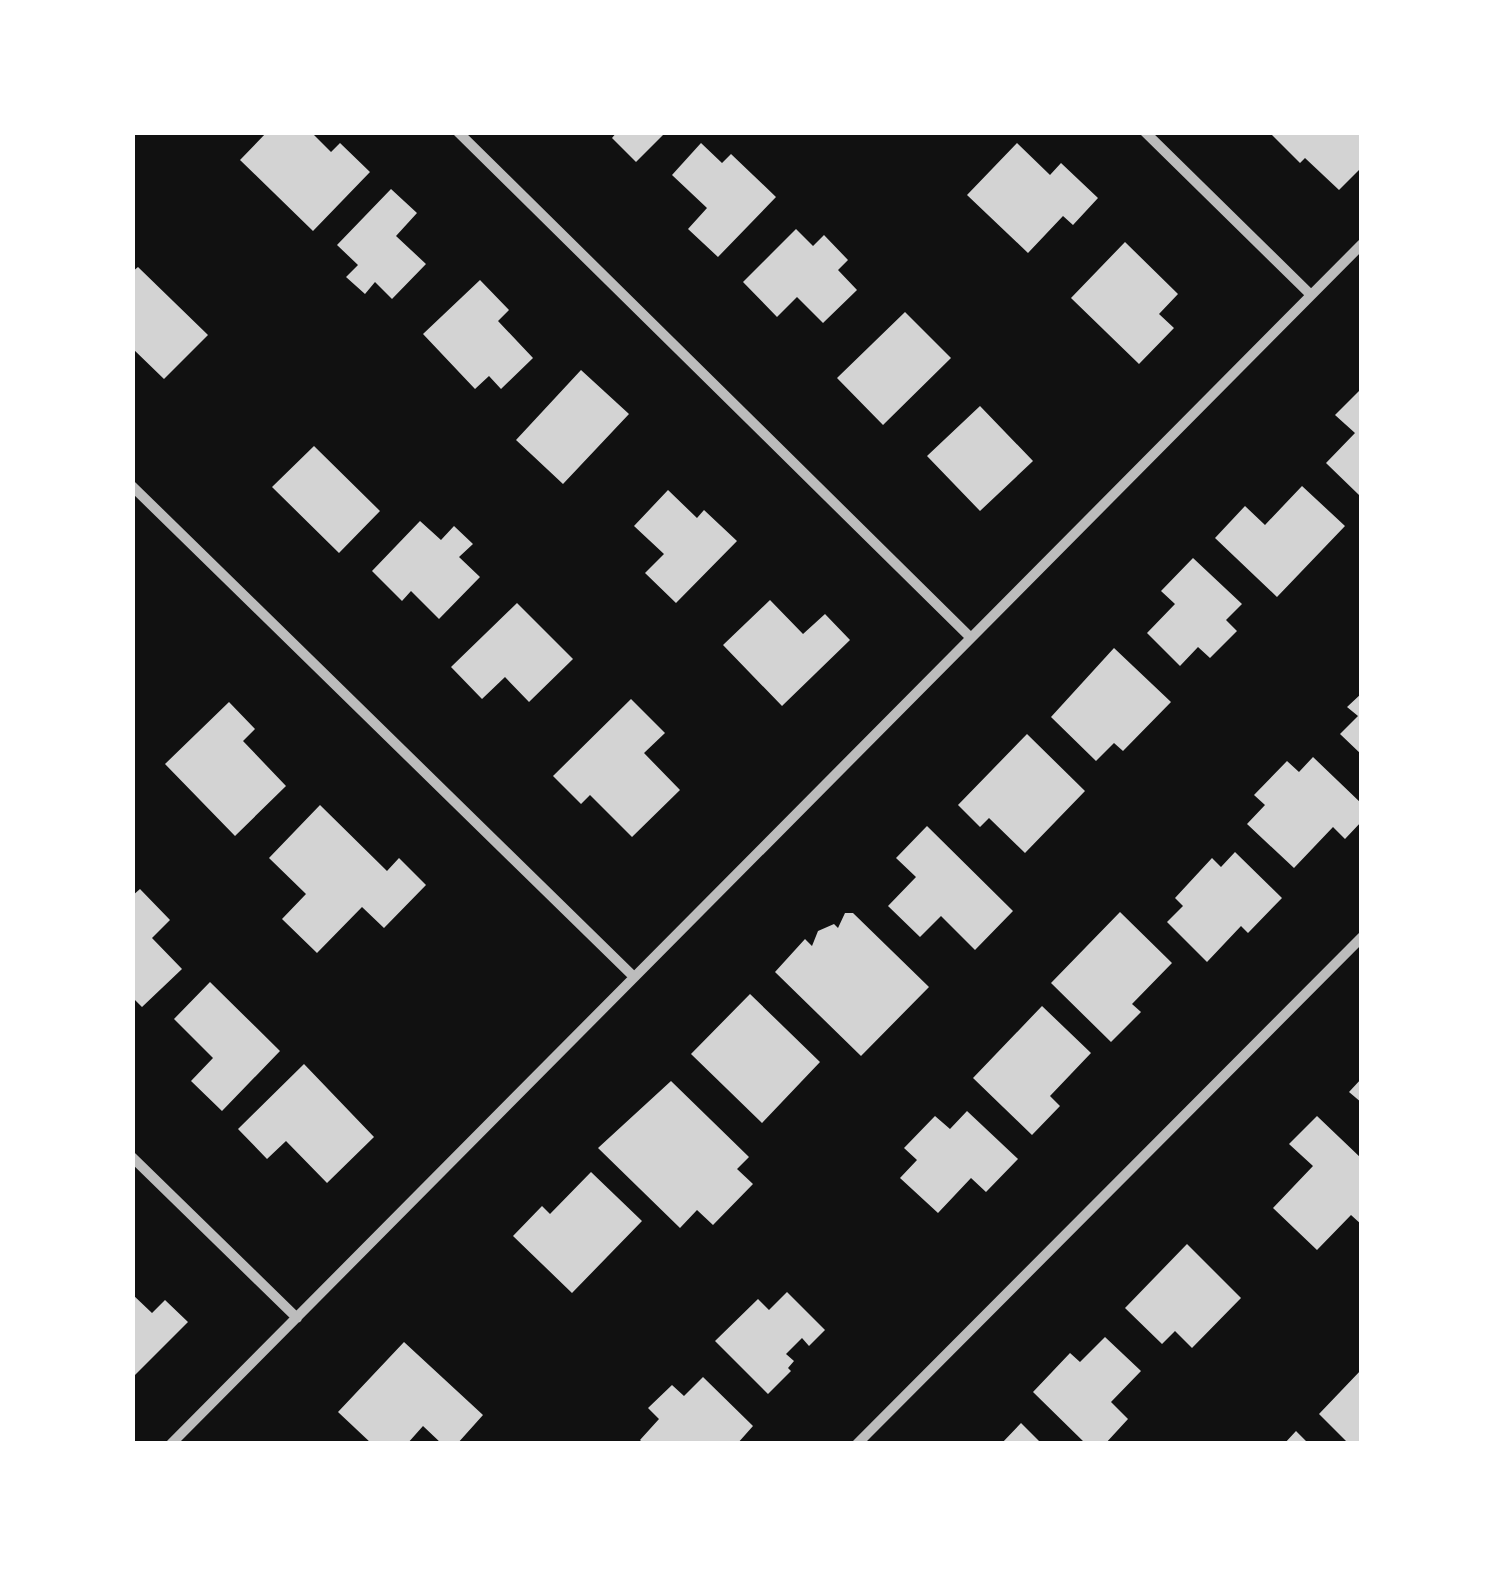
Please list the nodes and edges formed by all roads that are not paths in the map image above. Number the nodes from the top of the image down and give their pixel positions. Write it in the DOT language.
graph roads {
  1 [pos="458,132"];
  2 [pos="1145,132"];
  3 [pos="1362,244"];
  4 [pos="1311,295"];
  5 [pos="132,486"];
  6 [pos="970,637"];
  7 [pos="1362,937"];
  8 [pos="633,976"];
  9 [pos="132,1157"];
  10 [pos="297,1318"];
  11 [pos="172,1444"];
  12 [pos="857,1444"];
  1 -- 6 [label="street"];
  2 -- 4 [label="street"];
  3 -- 4 [label="street"];
  4 -- 6 [label="street"];
  5 -- 8 [label="street"];
  6 -- 8 [label="street"];
  7 -- 12 [label="street"];
  8 -- 10 [label="street"];
  9 -- 10 [label="street"];
  10 -- 11 [label="street"];
}
